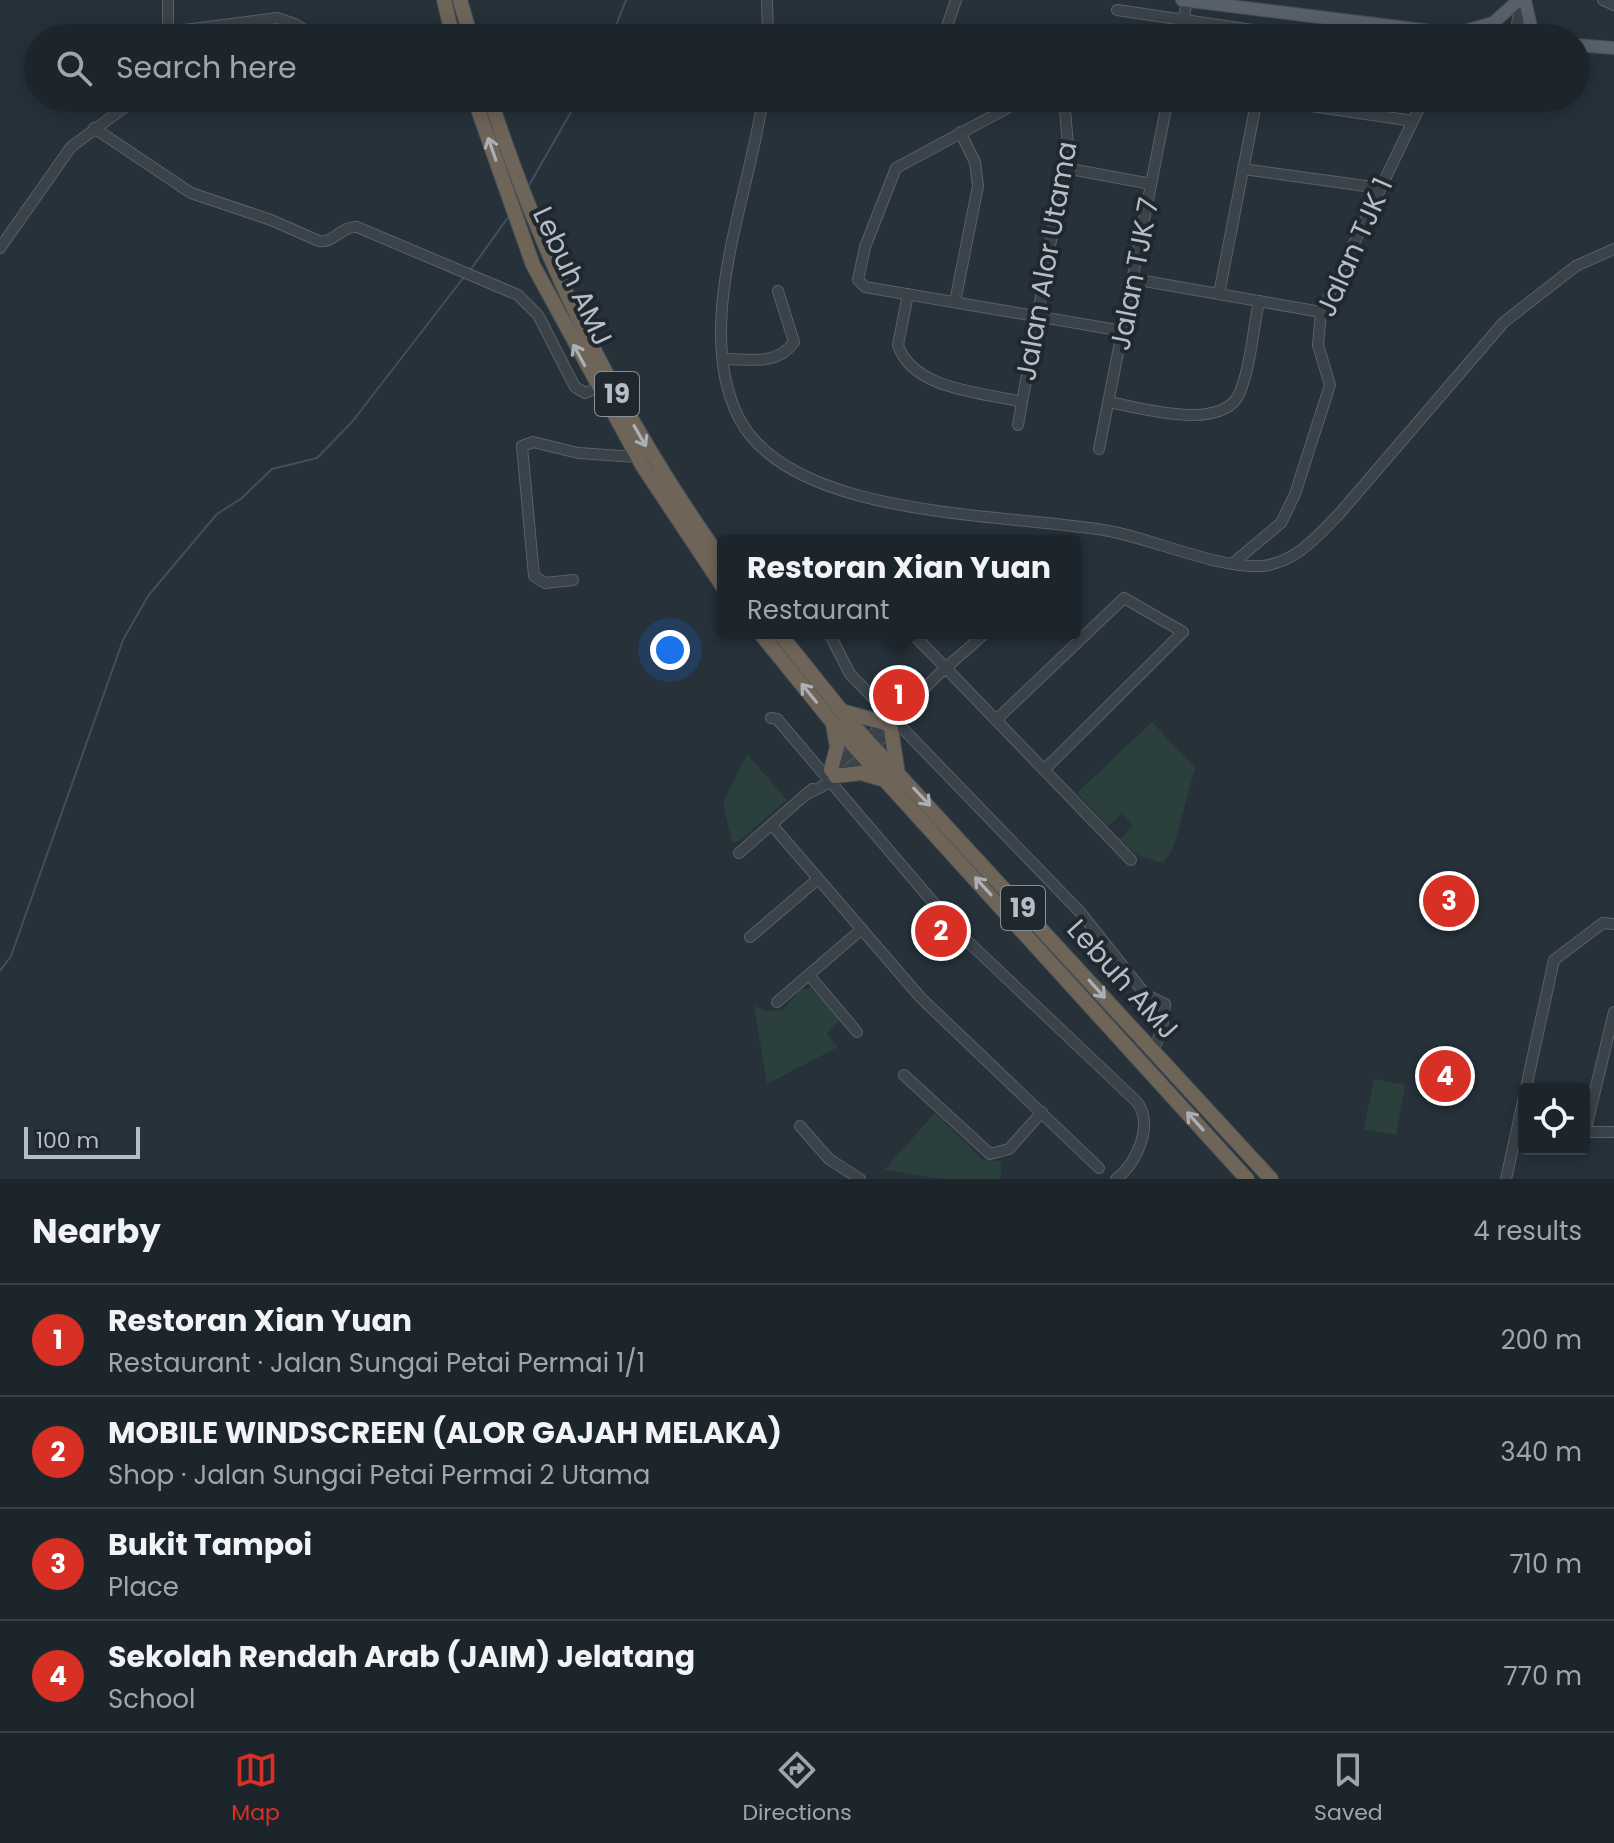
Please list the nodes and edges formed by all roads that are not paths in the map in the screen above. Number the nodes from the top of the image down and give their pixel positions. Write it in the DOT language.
graph roads {
  1 [pos="168,0"];
  2 [pos="444,0"];
  3 [pos="460,0"];
  4 [pos="767,0"];
  5 [pos="956,0"];
  6 [pos="1185,0"];
  7 [pos="1522,0"];
  8 [pos="1603,0"];
  9 [pos="1614,5"];
  10 [pos="1117,10"];
  11 [pos="1314,18"];
  12 [pos="1183,20"];
  13 [pos="168,24"];
  14 [pos="220,24"];
  15 [pos="289,24"];
  16 [pos="450,24"];
  17 [pos="467,24"];
  18 [pos="768,24"];
  19 [pos="948,24"];
  20 [pos="1182,24"];
  21 [pos="1211,24"];
  22 [pos="1312,24"];
  23 [pos="1359,24"];
  24 [pos="1489,24"];
  25 [pos="1517,24"];
  26 [pos="1530,24"];
  27 [pos="1590,46"];
  28 [pos="1614,48"];
  29 [pos="117,112"];
  30 [pos="480,112"];
  31 [pos="494,112"];
  32 [pos="760,112"];
  33 [pos="999,112"];
  34 [pos="1066,112"];
  35 [pos="1165,112"];
  36 [pos="1254,112"];
  37 [pos="1352,112"];
  38 [pos="1417,112"];
  39 [pos="1413,121"];
  40 [pos="94,128"];
  41 [pos="960,132"];
  42 [pos="1065,168"];
  43 [pos="1243,169"];
  44 [pos="1151,184"];
  45 [pos="1380,188"];
  46 [pos="515,194"];
  47 [pos="524,219"];
  48 [pos="0,248"];
  49 [pos="1614,249"];
  50 [pos="1133,279"];
  51 [pos="778,291"];
  52 [pos="908,294"];
  53 [pos="1219,294"];
  54 [pos="1259,301"];
  55 [pos="955,302"];
  56 [pos="1321,312"];
  57 [pos="1038,316"];
  58 [pos="1123,331"];
  59 [pos="724,359"];
  60 [pos="597,388"];
  61 [pos="1022,402"];
  62 [pos="1109,402"];
  63 [pos="1018,425"];
  64 [pos="1099,449"];
  65 [pos="637,457"];
  66 [pos="717,553"];
  67 [pos="1233,563"];
  68 [pos="717,578"];
  69 [pos="573,580"];
  70 [pos="766,639"];
  71 [pos="783,639"];
  72 [pos="832,639"];
  73 [pos="918,639"];
  74 [pos="979,639"];
  75 [pos="1081,639"];
  76 [pos="1081,639"];
  77 [pos="947,669"];
  78 [pos="837,716"];
  79 [pos="771,718"];
  80 [pos="996,720"];
  81 [pos="892,723"];
  82 [pos="865,748"];
  83 [pos="1044,770"];
  84 [pos="829,776"];
  85 [pos="894,777"];
  86 [pos="772,825"];
  87 [pos="739,853"];
  88 [pos="1131,860"];
  89 [pos="818,879"];
  90 [pos="1608,924"];
  91 [pos="862,929"];
  92 [pos="750,937"];
  93 [pos="809,975"];
  94 [pos="777,1002"];
  95 [pos="1614,1012"];
  96 [pos="857,1032"];
  97 [pos="1611,1034"];
  98 [pos="1153,1051"];
  99 [pos="904,1075"];
  100 [pos="1529,1083"];
  101 [pos="1042,1112"];
  102 [pos="1590,1113"];
  103 [pos="800,1126"];
  104 [pos="1590,1132"];
  105 [pos="1614,1132"];
  106 [pos="1518,1134"];
  107 [pos="1099,1168"];
  108 [pos="860,1179"];
  109 [pos="1116,1179"];
  110 [pos="1247,1179"];
  111 [pos="1271,1179"];
  112 [pos="1506,1179"];
  1 -- 13 [label="street"];
  2 -- 16 [label="highway"];
  3 -- 17 [label="highway"];
  4 -- 18 [label="street"];
  5 -- 19 [label="street"];
  6 -- 11 [label="main road"];
  6 -- 12 [label="street"];
  7 -- 24 [label="main road"];
  7 -- 25 [label="street"];
  7 -- 26 [label="main road"];
  8 -- 9 [label="street"];
  10 -- 12 [label="street"];
  11 -- 22 [label="street"];
  11 -- 23 [label="main road"];
  12 -- 20 [label="street"];
  12 -- 21 [label="street"];
  14 -- 15 [label="street"];
  27 -- 28 [label="main road"];
  29 -- 40 [label="street"];
  46 -- 30 [label="highway, Lebuh AMJ / 19, one-way"];
  31 -- 46 [label="highway, Lebuh AMJ / 19"];
  32 -- 59 [label="street"];
  33 -- 41 [label="street"];
  34 -- 42 [label="street, Jalan Alor Utama"];
  35 -- 44 [label="street, Jalan TJK 7"];
  36 -- 43 [label="street"];
  37 -- 39 [label="street"];
  38 -- 39 [label="street, Jalan TJK 1"];
  39 -- 45 [label="street, Jalan TJK 1"];
  40 -- 48 [label="street"];
  40 -- 60 [label="street"];
  41 -- 52 [label="street"];
  41 -- 55 [label="street"];
  42 -- 44 [label="street"];
  42 -- 57 [label="street, Jalan Alor Utama"];
  43 -- 45 [label="street"];
  43 -- 53 [label="street"];
  44 -- 50 [label="street, Jalan TJK 7"];
  45 -- 56 [label="street, Jalan TJK 1"];
  46 -- 47 [label="highway, Lebuh AMJ / 19"];
  60 -- 47 [label="highway, Lebuh AMJ / 19, one-way"];
  47 -- 66 [label="highway, Lebuh AMJ / 19, one-way"];
  49 -- 67 [label="street"];
  50 -- 53 [label="street"];
  50 -- 58 [label="street, Jalan TJK 7"];
  51 -- 59 [label="street"];
  52 -- 55 [label="street"];
  52 -- 61 [label="street"];
  53 -- 54 [label="street"];
  54 -- 56 [label="street"];
  54 -- 62 [label="street"];
  55 -- 57 [label="street"];
  56 -- 67 [label="street, Jalan TJK 1"];
  57 -- 58 [label="street"];
  57 -- 61 [label="street, Jalan Alor Utama"];
  58 -- 62 [label="street, Jalan TJK 7"];
  59 -- 67 [label="street"];
  60 -- 65 [label="highway, Lebuh AMJ / 19"];
  61 -- 63 [label="street, Jalan Alor Utama"];
  62 -- 64 [label="street, Jalan TJK 7"];
  65 -- 68 [label="highway, Lebuh AMJ / 19"];
  65 -- 69 [label="street"];
  78 -- 70 [label="highway, Lebuh AMJ / 19, one-way"];
  71 -- 78 [label="highway, Lebuh AMJ / 19"];
  72 -- 81 [label="street"];
  73 -- 77 [label="street"];
  74 -- 77 [label="street"];
  75 -- 80 [label="street"];
  76 -- 83 [label="street"];
  77 -- 80 [label="street"];
  77 -- 81 [label="street"];
  78 -- 81 [label="highway"];
  78 -- 82 [label="highway, Lebuh AMJ / 19"];
  78 -- 84 [label="highway"];
  79 -- 84 [label="street"];
  80 -- 83 [label="street"];
  81 -- 82 [label="street"];
  81 -- 85 [label="highway"];
  81 -- 98 [label="street"];
  82 -- 84 [label="street"];
  82 -- 85 [label="highway, Lebuh AMJ / 19"];
  83 -- 88 [label="street"];
  84 -- 85 [label="highway"];
  84 -- 86 [label="street"];
  84 -- 109 [label="street"];
  85 -- 98 [label="highway, Lebuh AMJ / 19, one-way"];
  110 -- 85 [label="highway, Lebuh AMJ / 19, one-way"];
  86 -- 87 [label="street"];
  86 -- 89 [label="street"];
  89 -- 91 [label="street"];
  89 -- 92 [label="street"];
  90 -- 100 [label="street"];
  91 -- 93 [label="street"];
  91 -- 101 [label="street"];
  93 -- 94 [label="street"];
  93 -- 96 [label="street"];
  95 -- 97 [label="street"];
  97 -- 102 [label="street"];
  98 -- 111 [label="highway, Lebuh AMJ / 19"];
  99 -- 101 [label="street"];
  101 -- 107 [label="street"];
  103 -- 108 [label="street"];
  104 -- 105 [label="street"];
  106 -- 112 [label="street"];
}
